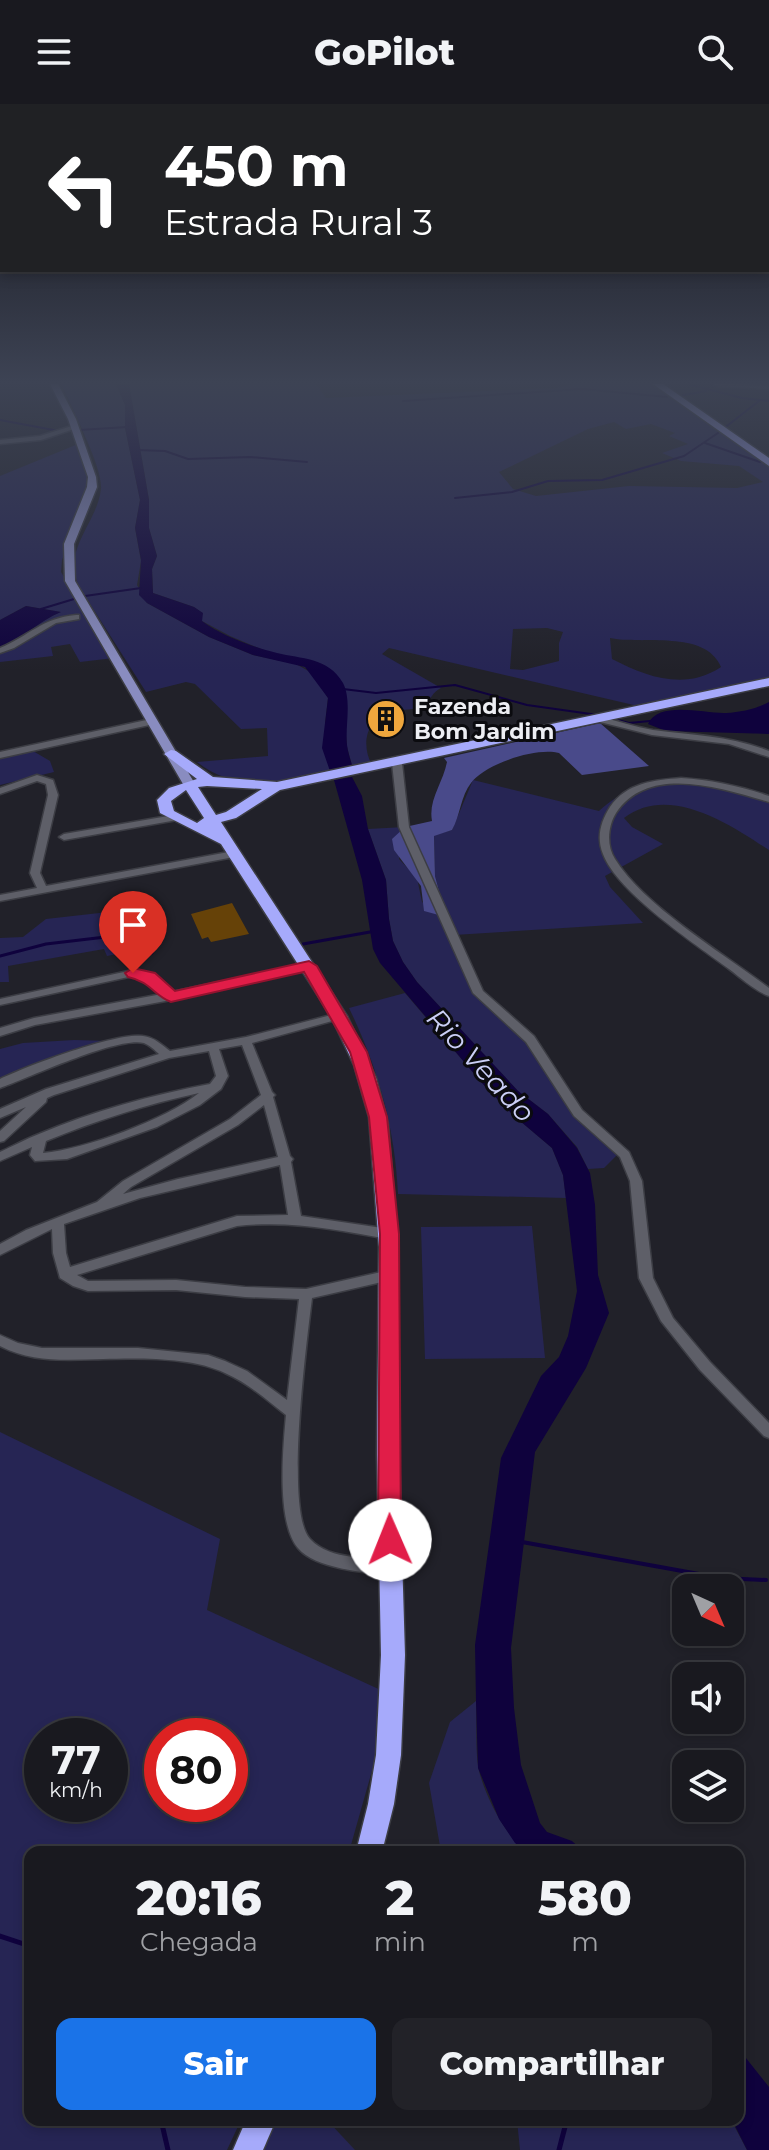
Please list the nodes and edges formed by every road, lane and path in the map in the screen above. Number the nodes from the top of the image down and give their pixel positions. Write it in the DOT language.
graph roads {
  1 [pos="91,479"];
  2 [pos="76,617"];
  3 [pos="0,651"];
  4 [pos="769,682"];
  5 [pos="599,719"];
  6 [pos="151,722"];
  7 [pos="769,754"];
  8 [pos="0,755"];
  9 [pos="172,756"];
  10 [pos="397,763"];
  11 [pos="215,783"];
  12 [pos="189,784"];
  13 [pos="277,786"];
  14 [pos="0,791"];
  15 [pos="169,793"];
  16 [pos="769,799"];
  17 [pos="239,810"];
  18 [pos="176,819"];
  19 [pos="212,822"];
  20 [pos="64,837"];
  21 [pos="230,847"];
  22 [pos="43,890"];
  23 [pos="0,898"];
  24 [pos="309,966"];
  25 [pos="769,993"];
  26 [pos="171,997"];
  27 [pos="0,1002"];
  28 [pos="339,1016"];
  29 [pos="0,1032"];
  30 [pos="246,1041"];
  31 [pos="213,1047"];
  32 [pos="168,1055"];
  33 [pos="0,1084"];
  34 [pos="217,1086"];
  35 [pos="50,1092"];
  36 [pos="269,1095"];
  37 [pos="0,1114"];
  38 [pos="41,1137"];
  39 [pos="0,1138"];
  40 [pos="0,1157"];
  41 [pos="287,1159"];
  42 [pos="100,1206"];
  43 [pos="295,1218"];
  44 [pos="58,1223"];
  45 [pos="389,1234"];
  46 [pos="0,1250"];
  47 [pos="65,1274"];
  48 [pos="390,1275"];
  49 [pos="306,1294"];
  50 [pos="0,1340"];
  51 [pos="293,1413"];
  52 [pos="769,1432"];
  53 [pos="391,1569"];
  54 [pos="371,1846"];
  55 [pos="258,2126"];
  56 [pos="248,2150"];
  1 -- 6 [label="main road"];
  2 -- 3 [label="street"];
  4 -- 5 [label="highway"];
  5 -- 7 [label="street"];
  5 -- 10 [label="highway"];
  6 -- 8 [label="street"];
  6 -- 9 [label="main road"];
  9 -- 11 [label="highway"];
  9 -- 12 [label="main road"];
  9 -- 15 [label="highway"];
  10 -- 13 [label="highway"];
  10 -- 52 [label="street"];
  11 -- 12 [label="highway"];
  11 -- 13 [label="highway"];
  11 -- 17 [label="highway"];
  12 -- 15 [label="highway"];
  12 -- 19 [label="highway"];
  13 -- 17 [label="highway"];
  14 -- 22 [label="street"];
  15 -- 18 [label="highway"];
  16 -- 25 [label="street"];
  17 -- 19 [label="highway"];
  17 -- 21 [label="highway"];
  18 -- 19 [label="highway"];
  18 -- 20 [label="street"];
  18 -- 21 [label="highway"];
  19 -- 21 [label="highway"];
  21 -- 22 [label="street"];
  21 -- 24 [label="highway"];
  22 -- 23 [label="street"];
  24 -- 26 [label="street"];
  24 -- 28 [label="highway"];
  26 -- 27 [label="street"];
  26 -- 29 [label="street"];
  28 -- 30 [label="street"];
  28 -- 45 [label="highway"];
  30 -- 31 [label="street"];
  30 -- 36 [label="street"];
  31 -- 32 [label="street"];
  31 -- 34 [label="street"];
  32 -- 33 [label="street"];
  32 -- 35 [label="street"];
  34 -- 38 [label="street"];
  34 -- 38 [label="street"];
  35 -- 37 [label="street"];
  35 -- 39 [label="street"];
  36 -- 41 [label="street"];
  36 -- 42 [label="street"];
  38 -- 40 [label="street"];
  41 -- 42 [label="street"];
  41 -- 43 [label="street"];
  42 -- 44 [label="street"];
  43 -- 45 [label="street"];
  43 -- 47 [label="street"];
  44 -- 46 [label="street"];
  44 -- 47 [label="street"];
  45 -- 48 [label="highway"];
  47 -- 49 [label="street"];
  48 -- 49 [label="street"];
  48 -- 53 [label="highway"];
  49 -- 51 [label="street"];
  50 -- 51 [label="street"];
  51 -- 53 [label="street"];
  53 -- 54 [label="highway"];
  55 -- 56 [label="highway"];
}
